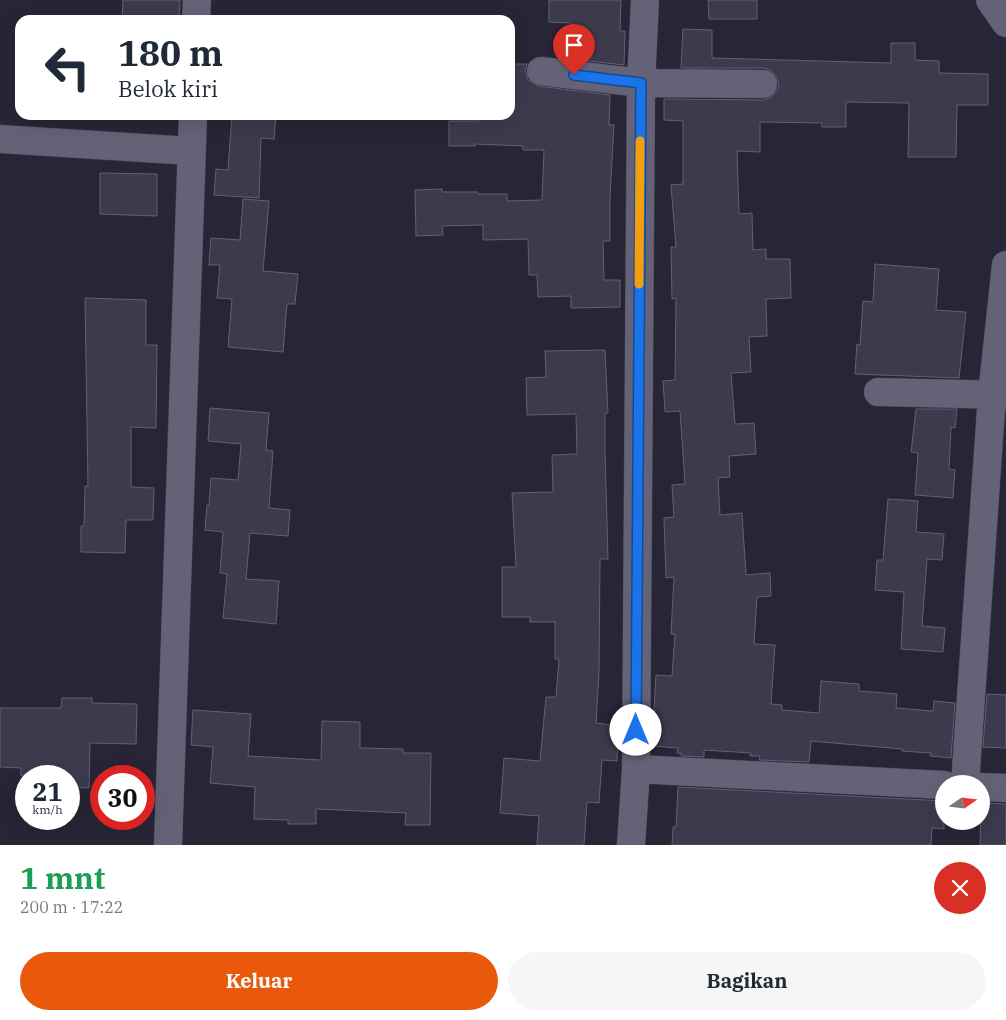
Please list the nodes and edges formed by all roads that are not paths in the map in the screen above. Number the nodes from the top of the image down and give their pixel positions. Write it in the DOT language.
graph roads {
  1 [pos="197,0"];
  2 [pos="644,0"];
  3 [pos="990,0"];
  4 [pos="196,15"];
  5 [pos="1006,23"];
  6 [pos="541,71"];
  7 [pos="641,83"];
  8 [pos="763,84"];
  9 [pos="192,120"];
  10 [pos="0,139"];
  11 [pos="191,152"];
  12 [pos="1006,265"];
  13 [pos="878,392"];
  14 [pos="999,395"];
  15 [pos="636,769"];
  16 [pos="966,775"];
  17 [pos="935,785"];
  18 [pos="990,787"];
  19 [pos="1006,788"];
  20 [pos="168,845"];
  21 [pos="631,845"];
  1 -- 4 [label="street"];
  2 -- 7 [label="street"];
  3 -- 5 [label="street"];
  6 -- 7 [label="street"];
  7 -- 8 [label="street"];
  7 -- 15 [label="street"];
  9 -- 11 [label="street"];
  10 -- 11 [label="street"];
  11 -- 20 [label="street"];
  12 -- 14 [label="street"];
  13 -- 14 [label="street"];
  14 -- 16 [label="street"];
  15 -- 17 [label="street"];
  15 -- 21 [label="street"];
  18 -- 19 [label="street"];
}
